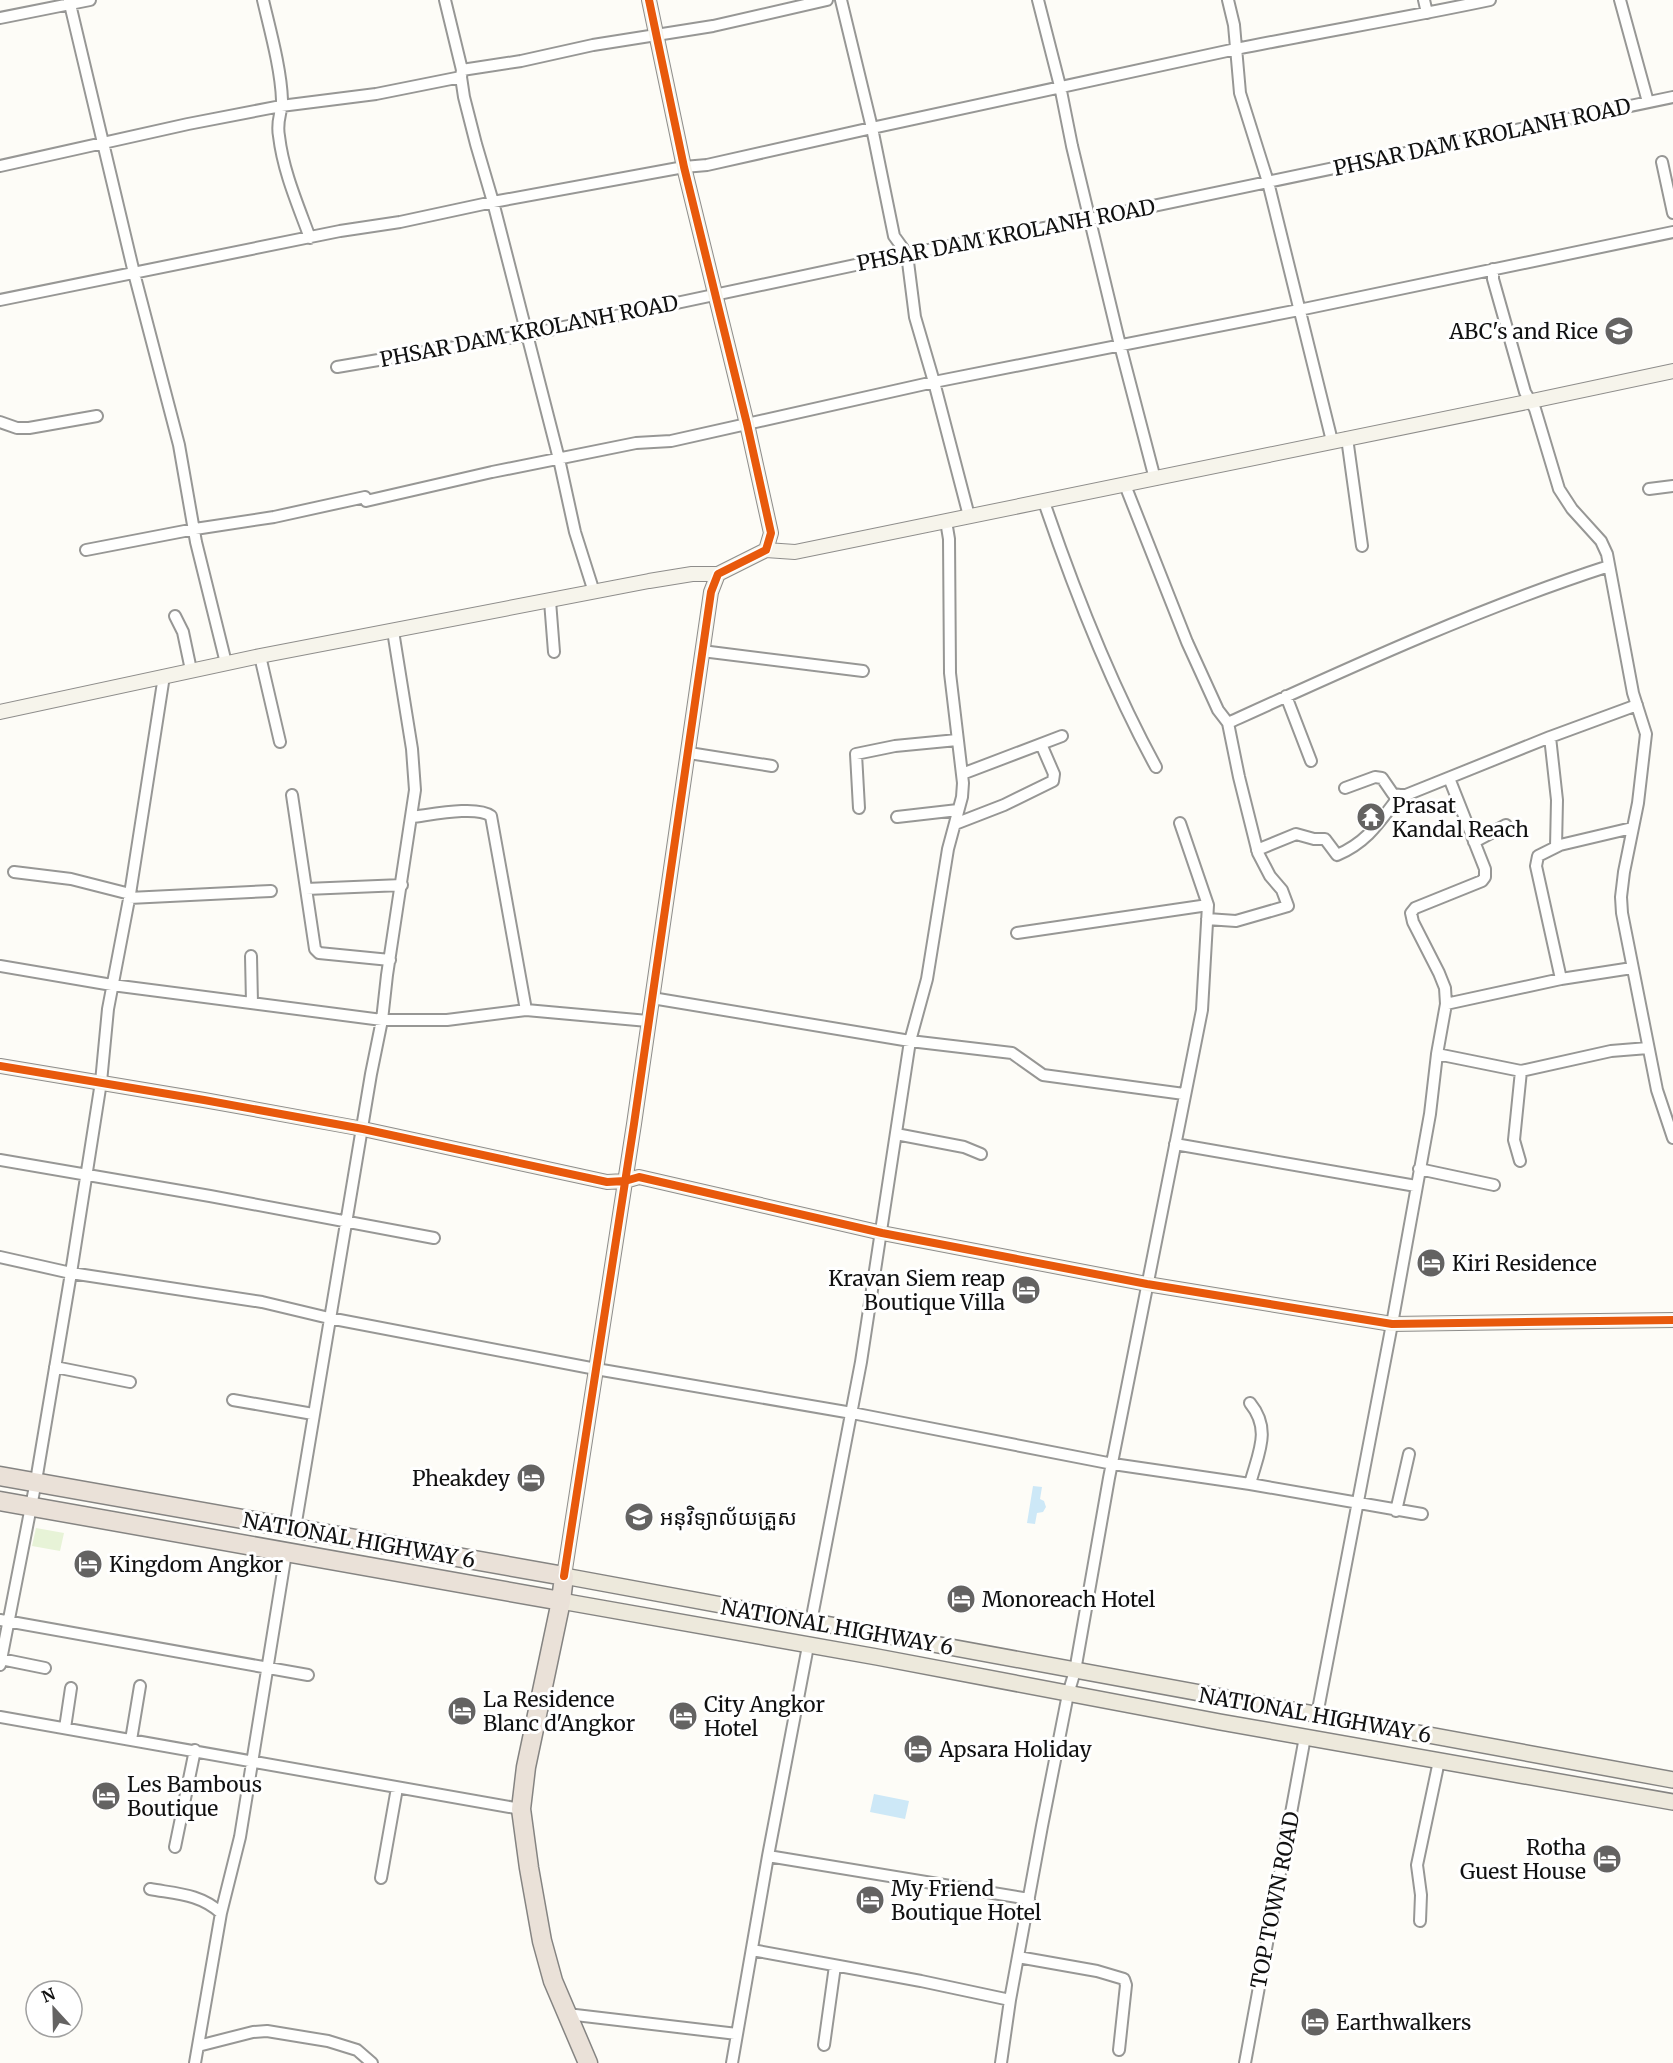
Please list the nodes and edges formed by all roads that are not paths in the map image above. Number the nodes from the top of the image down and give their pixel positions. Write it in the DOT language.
graph roads {
  1 [pos="90,0"];
  2 [pos="263,0"];
  3 [pos="445,0"];
  4 [pos="649,0"];
  5 [pos="827,0"];
  6 [pos="841,0"];
  7 [pos="1038,0"];
  8 [pos="1228,0"];
  9 [pos="1425,0"];
  10 [pos="1490,0"];
  11 [pos="1620,0"];
  12 [pos="70,2"];
  13 [pos="1427,13"];
  14 [pos="0,18"];
  15 [pos="657,36"];
  16 [pos="1237,49"];
  17 [pos="462,74"];
  18 [pos="1060,86"];
  19 [pos="1673,96"];
  20 [pos="1648,102"];
  21 [pos="281,106"];
  22 [pos="872,128"];
  23 [pos="103,142"];
  24 [pos="1662,162"];
  25 [pos="0,166"];
  26 [pos="684,167"];
  27 [pos="1268,182"];
  28 [pos="493,202"];
  29 [pos="1673,213"];
  30 [pos="1091,219"];
  31 [pos="1673,232"];
  32 [pos="310,238"];
  33 [pos="907,254"];
  34 [pos="1494,269"];
  35 [pos="134,273"];
  36 [pos="715,295"];
  37 [pos="0,300"];
  38 [pos="1299,310"];
  39 [pos="526,335"];
  40 [pos="1120,345"];
  41 [pos="337,367"];
  42 [pos="1673,371"];
  43 [pos="934,382"];
  44 [pos="1532,401"];
  45 [pos="97,416"];
  46 [pos="0,422"];
  47 [pos="747,424"];
  48 [pos="1347,438"];
  49 [pos="1332,441"];
  50 [pos="559,459"];
  51 [pos="1155,479"];
  52 [pos="1125,485"];
  53 [pos="1673,486"];
  54 [pos="1649,489"];
  55 [pos="1044,502"];
  56 [pos="969,516"];
  57 [pos="946,521"];
  58 [pos="195,529"];
  59 [pos="1362,546"];
  60 [pos="86,550"];
  61 [pos="766,550"];
  62 [pos="1609,566"];
  63 [pos="718,574"];
  64 [pos="594,592"];
  65 [pos="550,601"];
  66 [pos="175,616"];
  67 [pos="393,631"];
  68 [pos="702,651"];
  69 [pos="554,652"];
  70 [pos="260,656"];
  71 [pos="226,663"];
  72 [pos="191,670"];
  73 [pos="863,671"];
  74 [pos="164,676"];
  75 [pos="1286,696"];
  76 [pos="1637,705"];
  77 [pos="0,712"];
  78 [pos="1228,723"];
  79 [pos="1062,736"];
  80 [pos="1550,737"];
  81 [pos="957,740"];
  82 [pos="280,742"];
  83 [pos="1041,744"];
  84 [pos="689,753"];
  85 [pos="1311,761"];
  86 [pos="772,766"];
  87 [pos="1156,767"];
  88 [pos="962,774"];
  89 [pos="1449,778"];
  90 [pos="1345,788"];
  91 [pos="292,795"];
  92 [pos="1400,795"];
  93 [pos="859,808"];
  94 [pos="958,810"];
  95 [pos="412,817"];
  96 [pos="897,817"];
  97 [pos="1180,823"];
  98 [pos="955,824"];
  99 [pos="1506,825"];
  100 [pos="1632,828"];
  101 [pos="1474,842"];
  102 [pos="1556,847"];
  103 [pos="1257,850"];
  104 [pos="14,872"];
  105 [pos="402,885"];
  106 [pos="306,890"];
  107 [pos="271,891"];
  108 [pos="130,896"];
  109 [pos="1208,905"];
  110 [pos="1207,919"];
  111 [pos="1017,933"];
  112 [pos="251,956"];
  113 [pos="390,960"];
  114 [pos="0,966"];
  115 [pos="1632,968"];
  116 [pos="1561,979"];
  117 [pos="112,984"];
  118 [pos="652,998"];
  119 [pos="252,1003"];
  120 [pos="1446,1004"];
  121 [pos="526,1010"];
  122 [pos="382,1020"];
  123 [pos="648,1021"];
  124 [pos="910,1041"];
  125 [pos="1648,1048"];
  126 [pos="1437,1054"];
  127 [pos="0,1066"];
  128 [pos="1521,1071"];
  129 [pos="100,1082"];
  130 [pos="1185,1094"];
  131 [pos="363,1129"];
  132 [pos="896,1134"];
  133 [pos="1673,1138"];
  134 [pos="1175,1144"];
  135 [pos="981,1154"];
  136 [pos="0,1160"];
  137 [pos="1520,1161"];
  138 [pos="1419,1169"];
  139 [pos="87,1175"];
  140 [pos="625,1181"];
  141 [pos="1494,1185"];
  142 [pos="1416,1186"];
  143 [pos="346,1221"];
  144 [pos="882,1233"];
  145 [pos="434,1238"];
  146 [pos="0,1257"];
  147 [pos="71,1273"];
  148 [pos="1147,1284"];
  149 [pos="329,1318"];
  150 [pos="1673,1320"];
  151 [pos="1392,1324"];
  152 [pos="55,1367"];
  153 [pos="596,1370"];
  154 [pos="130,1382"];
  155 [pos="233,1401"];
  156 [pos="1250,1402"];
  157 [pos="852,1413"];
  158 [pos="313,1414"];
  159 [pos="1409,1454"];
  160 [pos="1113,1464"];
  161 [pos="0,1476"];
  162 [pos="36,1481"];
  163 [pos="1250,1484"];
  164 [pos="0,1501"];
  165 [pos="1359,1504"];
  166 [pos="30,1505"];
  167 [pos="1396,1511"];
  168 [pos="1422,1514"];
  169 [pos="295,1528"];
  170 [pos="286,1553"];
  171 [pos="564,1576"];
  172 [pos="561,1601"];
  173 [pos="5,1621"];
  174 [pos="811,1622"];
  175 [pos="808,1646"];
  176 [pos="1,1662"];
  177 [pos="266,1667"];
  178 [pos="45,1668"];
  179 [pos="1075,1671"];
  180 [pos="308,1675"];
  181 [pos="140,1686"];
  182 [pos="71,1688"];
  183 [pos="1068,1694"];
  184 [pos="1317,1715"];
  185 [pos="0,1717"];
  186 [pos="65,1728"];
  187 [pos="1305,1737"];
  188 [pos="131,1740"];
  189 [pos="195,1750"];
  190 [pos="1439,1761"];
  191 [pos="252,1762"];
  192 [pos="1673,1780"];
  193 [pos="397,1788"];
  194 [pos="1673,1802"];
  195 [pos="521,1809"];
  196 [pos="176,1847"];
  197 [pos="768,1856"];
  198 [pos="381,1878"];
  199 [pos="150,1889"];
  200 [pos="1029,1899"];
  201 [pos="221,1913"];
  202 [pos="1420,1921"];
  203 [pos="752,1950"];
  204 [pos="1018,1957"];
  205 [pos="835,1966"];
  206 [pos="1010,2000"];
  207 [pos="567,2014"];
  208 [pos="737,2034"];
  209 [pos="824,2045"];
  210 [pos="198,2046"];
  211 [pos="1119,2050"];
  212 [pos="195,2063"];
  213 [pos="372,2063"];
  214 [pos="588,2063"];
  215 [pos="732,2063"];
  216 [pos="1000,2063"];
  217 [pos="1245,2063"];
  1 -- 12 [label="street"];
  2 -- 21 [label="street"];
  3 -- 17 [label="street"];
  4 -- 15 [label="street"];
  5 -- 15 [label="street"];
  6 -- 22 [label="street"];
  7 -- 18 [label="street"];
  8 -- 16 [label="street"];
  9 -- 13 [label="street"];
  10 -- 13 [label="street"];
  11 -- 20 [label="street"];
  12 -- 14 [label="street"];
  12 -- 23 [label="street"];
  13 -- 16 [label="street"];
  15 -- 17 [label="street"];
  15 -- 26 [label="street"];
  16 -- 18 [label="street"];
  16 -- 27 [label="street"];
  17 -- 21 [label="street"];
  17 -- 28 [label="street"];
  18 -- 22 [label="street"];
  18 -- 30 [label="street"];
  19 -- 20 [label="street, PHSAR DAM KROLANH ROAD"];
  20 -- 27 [label="street, PHSAR DAM KROLANH ROAD"];
  21 -- 23 [label="street"];
  21 -- 32 [label="street"];
  22 -- 26 [label="street"];
  22 -- 33 [label="street"];
  23 -- 25 [label="street"];
  23 -- 35 [label="street"];
  24 -- 29 [label="street"];
  26 -- 28 [label="street"];
  26 -- 36 [label="street"];
  27 -- 30 [label="street, PHSAR DAM KROLANH ROAD"];
  27 -- 38 [label="street"];
  28 -- 32 [label="street"];
  28 -- 39 [label="street"];
  30 -- 33 [label="street, PHSAR DAM KROLANH ROAD"];
  30 -- 40 [label="street"];
  31 -- 34 [label="street"];
  32 -- 35 [label="street"];
  33 -- 36 [label="street, PHSAR DAM KROLANH ROAD"];
  33 -- 43 [label="street"];
  34 -- 38 [label="street"];
  34 -- 44 [label="street"];
  35 -- 37 [label="street"];
  35 -- 58 [label="street"];
  36 -- 39 [label="street, PHSAR DAM KROLANH ROAD"];
  36 -- 47 [label="street"];
  38 -- 40 [label="street"];
  38 -- 49 [label="street"];
  39 -- 41 [label="street, PHSAR DAM KROLANH ROAD"];
  39 -- 50 [label="street"];
  40 -- 43 [label="street"];
  40 -- 51 [label="street"];
  42 -- 44 [label="street"];
  43 -- 47 [label="street"];
  43 -- 56 [label="street"];
  44 -- 48 [label="street"];
  44 -- 62 [label="street"];
  45 -- 46 [label="street"];
  47 -- 50 [label="street"];
  47 -- 61 [label="street"];
  48 -- 49 [label="street"];
  48 -- 59 [label="street"];
  49 -- 51 [label="street"];
  50 -- 58 [label="street"];
  50 -- 64 [label="street"];
  51 -- 52 [label="street"];
  52 -- 55 [label="street"];
  52 -- 78 [label="street"];
  53 -- 54 [label="street"];
  55 -- 56 [label="street"];
  55 -- 87 [label="street"];
  56 -- 57 [label="street"];
  57 -- 61 [label="street"];
  57 -- 81 [label="street"];
  58 -- 60 [label="street"];
  58 -- 71 [label="street"];
  61 -- 63 [label="street"];
  62 -- 75 [label="street"];
  62 -- 76 [label="street"];
  63 -- 64 [label="street"];
  63 -- 68 [label="street"];
  64 -- 65 [label="street"];
  65 -- 67 [label="street"];
  65 -- 69 [label="street"];
  66 -- 72 [label="street"];
  67 -- 70 [label="street"];
  67 -- 95 [label="street"];
  68 -- 73 [label="street"];
  68 -- 84 [label="street"];
  70 -- 71 [label="street"];
  70 -- 82 [label="street"];
  71 -- 72 [label="street"];
  72 -- 74 [label="street"];
  74 -- 77 [label="street"];
  74 -- 108 [label="street"];
  75 -- 78 [label="street"];
  75 -- 85 [label="street"];
  76 -- 80 [label="street"];
  76 -- 100 [label="street"];
  78 -- 103 [label="street"];
  79 -- 83 [label="street"];
  80 -- 89 [label="street"];
  80 -- 102 [label="street"];
  81 -- 88 [label="street"];
  81 -- 93 [label="street"];
  83 -- 88 [label="street"];
  83 -- 98 [label="street"];
  84 -- 86 [label="street"];
  84 -- 118 [label="street"];
  88 -- 94 [label="street"];
  89 -- 92 [label="street"];
  89 -- 101 [label="street"];
  90 -- 92 [label="street"];
  91 -- 106 [label="street"];
  92 -- 103 [label="street"];
  94 -- 96 [label="street"];
  94 -- 98 [label="street"];
  95 -- 105 [label="street"];
  95 -- 121 [label="street"];
  97 -- 109 [label="street"];
  98 -- 124 [label="street"];
  99 -- 101 [label="street"];
  100 -- 102 [label="street"];
  100 -- 115 [label="street"];
  101 -- 120 [label="street"];
  102 -- 116 [label="street"];
  103 -- 110 [label="street"];
  104 -- 108 [label="street"];
  105 -- 106 [label="street"];
  105 -- 113 [label="street"];
  106 -- 113 [label="street"];
  107 -- 108 [label="street"];
  108 -- 117 [label="street"];
  109 -- 110 [label="street"];
  109 -- 111 [label="street"];
  110 -- 130 [label="street"];
  112 -- 119 [label="street"];
  113 -- 122 [label="street"];
  114 -- 117 [label="street"];
  115 -- 116 [label="street"];
  115 -- 125 [label="street"];
  116 -- 120 [label="street"];
  117 -- 119 [label="street"];
  117 -- 129 [label="street"];
  118 -- 123 [label="street"];
  118 -- 124 [label="street"];
  119 -- 122 [label="street"];
  120 -- 126 [label="street"];
  121 -- 122 [label="street"];
  121 -- 123 [label="street"];
  122 -- 131 [label="street"];
  123 -- 140 [label="street"];
  124 -- 130 [label="street"];
  124 -- 132 [label="street"];
  125 -- 128 [label="street"];
  125 -- 133 [label="street"];
  126 -- 128 [label="street"];
  126 -- 138 [label="street"];
  127 -- 129 [label="street"];
  128 -- 137 [label="street"];
  129 -- 131 [label="street"];
  129 -- 139 [label="street"];
  130 -- 134 [label="street"];
  131 -- 140 [label="street"];
  131 -- 143 [label="street"];
  132 -- 135 [label="street"];
  132 -- 144 [label="street"];
  134 -- 142 [label="street"];
  134 -- 148 [label="street"];
  136 -- 139 [label="street"];
  138 -- 141 [label="street"];
  138 -- 142 [label="street"];
  139 -- 143 [label="street"];
  139 -- 147 [label="street"];
  140 -- 144 [label="street"];
  140 -- 153 [label="street"];
  142 -- 151 [label="street"];
  143 -- 145 [label="street"];
  143 -- 149 [label="street"];
  144 -- 148 [label="street"];
  144 -- 157 [label="street"];
  146 -- 147 [label="street"];
  147 -- 149 [label="street"];
  147 -- 152 [label="street"];
  148 -- 151 [label="street"];
  148 -- 160 [label="street"];
  149 -- 153 [label="street"];
  149 -- 158 [label="street"];
  150 -- 151 [label="street"];
  151 -- 165 [label="street"];
  152 -- 154 [label="street"];
  152 -- 162 [label="street"];
  153 -- 157 [label="street"];
  153 -- 171 [label="street"];
  155 -- 158 [label="street"];
  156 -- 163 [label="street"];
  157 -- 160 [label="street"];
  157 -- 174 [label="street"];
  158 -- 169 [label="street"];
  159 -- 167 [label="street"];
  160 -- 163 [label="street"];
  160 -- 179 [label="street"];
  161 -- 162 [label="highway, NATIONAL HIGHWAY 6"];
  162 -- 166 [label="street"];
  162 -- 169 [label="highway, NATIONAL HIGHWAY 6"];
  163 -- 165 [label="street"];
  164 -- 166 [label="highway, NATIONAL HIGHWAY 6"];
  165 -- 167 [label="street"];
  165 -- 184 [label="street"];
  166 -- 170 [label="highway, NATIONAL HIGHWAY 6"];
  166 -- 173 [label="street"];
  167 -- 168 [label="street"];
  169 -- 171 [label="highway, NATIONAL HIGHWAY 6"];
  170 -- 172 [label="highway, NATIONAL HIGHWAY 6"];
  170 -- 177 [label="street"];
  171 -- 172 [label="highway"];
  171 -- 174 [label="main road, NATIONAL HIGHWAY 6"];
  172 -- 175 [label="main road, NATIONAL HIGHWAY 6"];
  172 -- 195 [label="highway"];
  173 -- 176 [label="street"];
  173 -- 177 [label="street"];
  174 -- 179 [label="main road, NATIONAL HIGHWAY 6"];
  175 -- 183 [label="main road, NATIONAL HIGHWAY 6"];
  175 -- 197 [label="street"];
  176 -- 178 [label="street"];
  177 -- 180 [label="street"];
  177 -- 191 [label="street"];
  179 -- 183 [label="street"];
  179 -- 184 [label="main road, NATIONAL HIGHWAY 6"];
  181 -- 188 [label="street"];
  182 -- 186 [label="street"];
  183 -- 187 [label="main road, NATIONAL HIGHWAY 6"];
  183 -- 200 [label="street"];
  184 -- 192 [label="main road, NATIONAL HIGHWAY 6"];
  185 -- 186 [label="street"];
  186 -- 188 [label="street"];
  187 -- 190 [label="main road, NATIONAL HIGHWAY 6"];
  187 -- 217 [label="street, TOP TOWN ROAD"];
  188 -- 189 [label="street"];
  189 -- 191 [label="street"];
  189 -- 196 [label="street"];
  190 -- 194 [label="main road, NATIONAL HIGHWAY 6"];
  190 -- 202 [label="street"];
  191 -- 193 [label="street"];
  191 -- 201 [label="street"];
  193 -- 195 [label="street"];
  193 -- 198 [label="street"];
  195 -- 207 [label="highway"];
  197 -- 200 [label="street"];
  197 -- 203 [label="street"];
  199 -- 201 [label="street"];
  200 -- 204 [label="street"];
  201 -- 210 [label="street"];
  203 -- 205 [label="street"];
  203 -- 208 [label="street"];
  204 -- 206 [label="street"];
  204 -- 211 [label="street"];
  205 -- 206 [label="street"];
  205 -- 209 [label="street"];
  206 -- 216 [label="street"];
  207 -- 208 [label="street"];
  207 -- 214 [label="highway"];
  208 -- 215 [label="street"];
  210 -- 212 [label="street"];
  210 -- 213 [label="street"];
}
